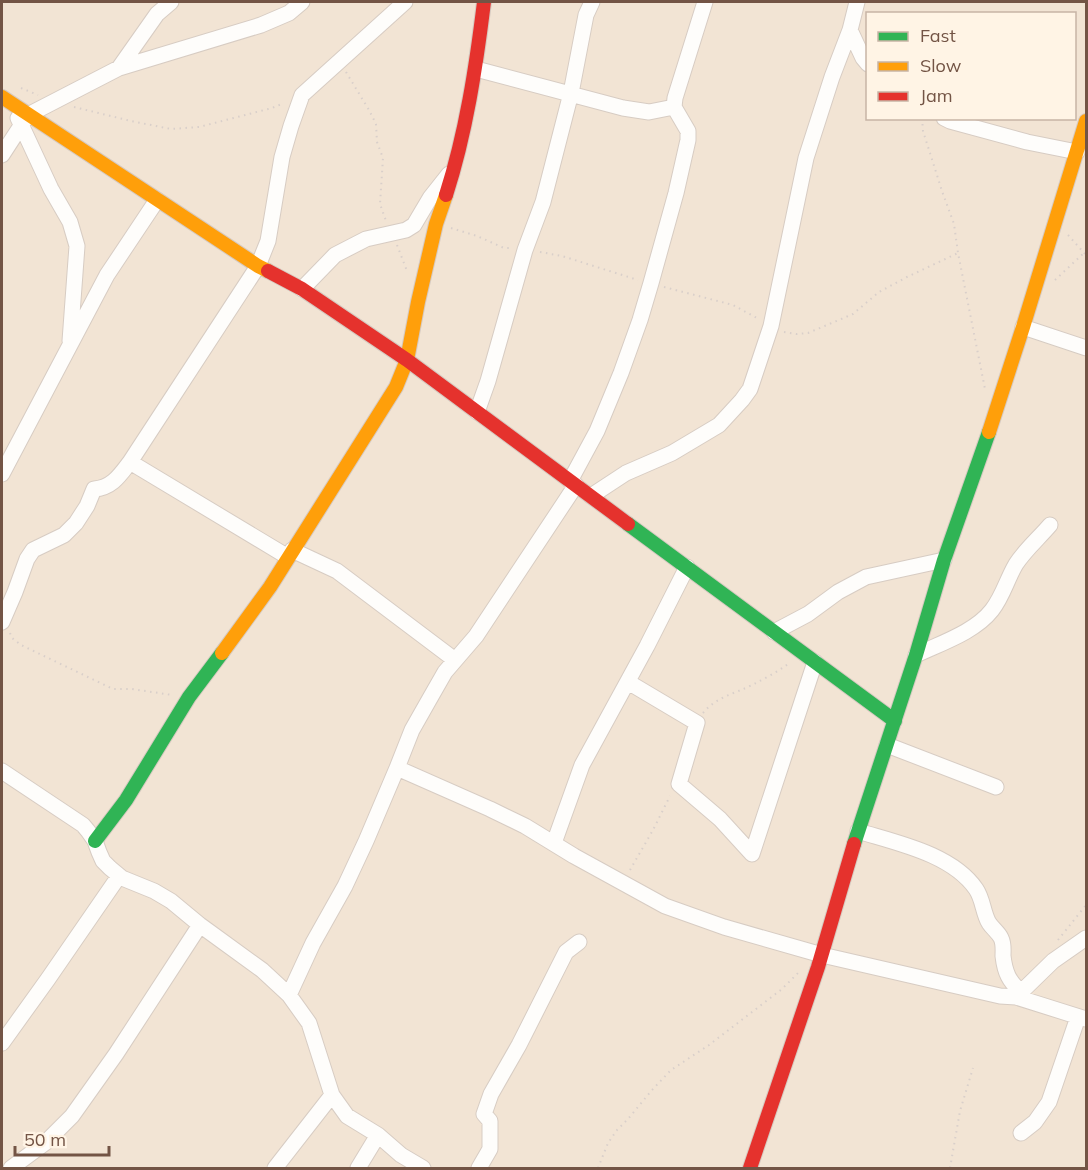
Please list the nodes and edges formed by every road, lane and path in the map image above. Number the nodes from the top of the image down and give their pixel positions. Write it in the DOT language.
graph roads {
  1 [pos="171,2"];
  2 [pos="302,2"];
  3 [pos="405,2"];
  4 [pos="484,2"];
  5 [pos="592,2"];
  6 [pos="705,2"];
  7 [pos="858,2"];
  8 [pos="850,30"];
  9 [pos="339,61"];
  10 [pos="866,63"];
  11 [pos="118,68"];
  12 [pos="476,69"];
  13 [pos="15,86"];
  14 [pos="571,93"];
  15 [pos="302,95"];
  16 [pos="6,100"];
  17 [pos="54,102"];
  18 [pos="674,106"];
  19 [pos="24,119"];
  20 [pos="922,120"];
  21 [pos="947,120"];
  22 [pos="1086,121"];
  23 [pos="1077,152"];
  24 [pos="2,155"];
  25 [pos="455,167"];
  26 [pos="157,200"];
  27 [pos="1056,222"];
  28 [pos="436,224"];
  29 [pos="392,232"];
  30 [pos="525,250"];
  31 [pos="958,253"];
  32 [pos="1086,253"];
  33 [pos="258,266"];
  34 [pos="407,272"];
  35 [pos="1053,281"];
  36 [pos="651,284"];
  37 [pos="302,289"];
  38 [pos="771,326"];
  39 [pos="1023,327"];
  40 [pos="69,347"];
  41 [pos="1086,348"];
  42 [pos="407,360"];
  43 [pos="986,390"];
  44 [pos="477,412"];
  45 [pos="130,462"];
  46 [pos="2,474"];
  47 [pos="573,483"];
  48 [pos="591,496"];
  49 [pos="1050,525"];
  50 [pos="290,554"];
  51 [pos="944,560"];
  52 [pos="687,567"];
  53 [pos="2,620"];
  54 [pos="774,632"];
  55 [pos="916,655"];
  56 [pos="455,660"];
  57 [pos="814,662"];
  58 [pos="628,682"];
  59 [pos="189,697"];
  60 [pos="895,721"];
  61 [pos="886,745"];
  62 [pos="397,768"];
  63 [pos="2,771"];
  64 [pos="996,787"];
  65 [pos="858,831"];
  66 [pos="95,841"];
  67 [pos="554,843"];
  68 [pos="119,876"];
  69 [pos="200,925"];
  70 [pos="1086,938"];
  71 [pos="579,942"];
  72 [pos="820,961"];
  73 [pos="289,995"];
  74 [pos="1018,995"];
  75 [pos="1082,1018"];
  76 [pos="2,1043"];
  77 [pos="973,1068"];
  78 [pos="332,1095"];
  79 [pos="1021,1133"];
  80 [pos="378,1135"];
  81 [pos="11,1168"];
  82 [pos="275,1168"];
  83 [pos="358,1168"];
  84 [pos="423,1168"];
  85 [pos="479,1168"];
  86 [pos="598,1168"];
  87 [pos="750,1168"];
  88 [pos="950,1168"];
  1 -- 11 [label="street"];
  2 -- 11 [label="street"];
  3 -- 9 [label="street"];
  4 -- 12 [label="street"];
  5 -- 14 [label="street"];
  6 -- 18 [label="street"];
  7 -- 8 [label="street"];
  8 -- 10 [label="street"];
  8 -- 38 [label="street"];
  9 -- 15 [label="street"];
  9 -- 29 [label="path"];
  11 -- 17 [label="street"];
  12 -- 14 [label="street"];
  12 -- 25 [label="street"];
  13 -- 17 [label="path"];
  14 -- 18 [label="street"];
  14 -- 30 [label="street"];
  15 -- 17 [label="path"];
  15 -- 33 [label="street"];
  16 -- 19 [label="street"];
  17 -- 19 [label="street"];
  18 -- 36 [label="street"];
  19 -- 24 [label="street"];
  19 -- 26 [label="street"];
  19 -- 40 [label="street"];
  20 -- 31 [label="path"];
  21 -- 23 [label="street"];
  22 -- 23 [label="street"];
  23 -- 27 [label="street"];
  25 -- 28 [label="street"];
  25 -- 29 [label="street"];
  26 -- 33 [label="street"];
  26 -- 40 [label="street"];
  27 -- 32 [label="path"];
  27 -- 39 [label="street"];
  28 -- 30 [label="path"];
  28 -- 42 [label="street"];
  29 -- 34 [label="path"];
  29 -- 37 [label="street"];
  30 -- 36 [label="path"];
  30 -- 44 [label="street"];
  31 -- 38 [label="path"];
  31 -- 43 [label="path"];
  32 -- 35 [label="path"];
  33 -- 37 [label="street"];
  33 -- 45 [label="street"];
  36 -- 38 [label="path"];
  36 -- 47 [label="street"];
  37 -- 42 [label="street"];
  38 -- 48 [label="street"];
  39 -- 41 [label="street"];
  39 -- 51 [label="street"];
  40 -- 46 [label="street"];
  42 -- 44 [label="street"];
  42 -- 50 [label="street"];
  44 -- 47 [label="street"];
  45 -- 50 [label="street"];
  45 -- 53 [label="street"];
  47 -- 48 [label="street"];
  47 -- 56 [label="street"];
  48 -- 52 [label="street"];
  49 -- 55 [label="street"];
  50 -- 56 [label="street"];
  50 -- 59 [label="street"];
  51 -- 54 [label="street"];
  51 -- 55 [label="street"];
  52 -- 54 [label="street"];
  52 -- 58 [label="street"];
  53 -- 59 [label="path"];
  54 -- 57 [label="street"];
  55 -- 60 [label="street"];
  56 -- 62 [label="street"];
  57 -- 58 [label="street"];
  57 -- 60 [label="street"];
  58 -- 67 [label="street"];
  59 -- 66 [label="street"];
  60 -- 61 [label="street"];
  61 -- 64 [label="street"];
  61 -- 65 [label="street"];
  62 -- 67 [label="street"];
  62 -- 73 [label="street"];
  63 -- 66 [label="street"];
  65 -- 72 [label="street"];
  65 -- 74 [label="street"];
  66 -- 68 [label="street"];
  67 -- 72 [label="street"];
  68 -- 69 [label="street"];
  68 -- 76 [label="street"];
  69 -- 73 [label="street"];
  69 -- 81 [label="street"];
  70 -- 74 [label="street"];
  71 -- 85 [label="street"];
  72 -- 74 [label="street"];
  72 -- 86 [label="path"];
  72 -- 87 [label="street"];
  73 -- 78 [label="street"];
  74 -- 75 [label="street"];
  75 -- 79 [label="street"];
  77 -- 88 [label="path"];
  78 -- 80 [label="street"];
  78 -- 82 [label="street"];
  80 -- 83 [label="street"];
  80 -- 84 [label="street"];
}
